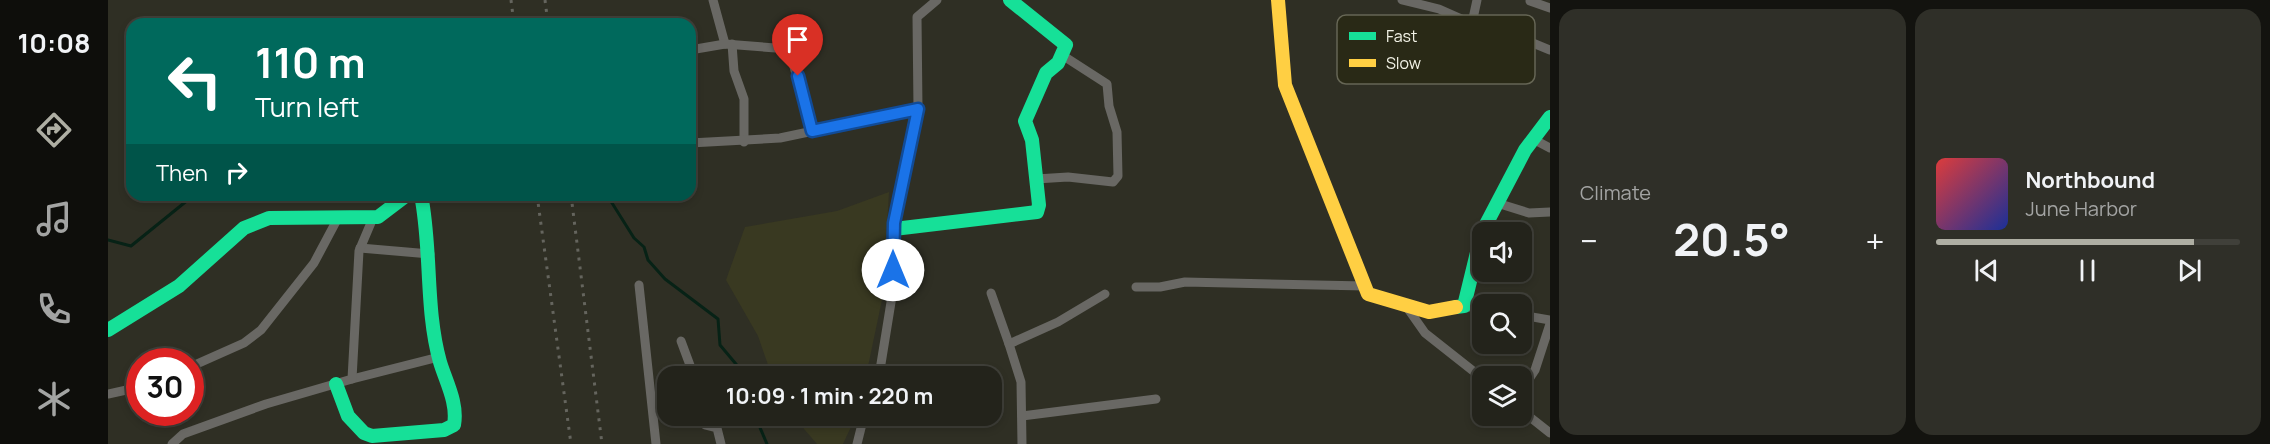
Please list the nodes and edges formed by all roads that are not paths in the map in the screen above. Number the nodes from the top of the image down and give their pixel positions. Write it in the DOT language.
graph roads {
  1 [pos="713,0"];
  2 [pos="937,0"];
  3 [pos="1010,0"];
  4 [pos="1278,0"];
  5 [pos="1402,0"];
  6 [pos="1477,0"];
  7 [pos="1530,1"];
  8 [pos="1550,8"];
  9 [pos="1454,15"];
  10 [pos="1474,15"];
  11 [pos="728,44"];
  12 [pos="1535,44"];
  13 [pos="696,49"];
  14 [pos="1550,50"];
  15 [pos="1062,55"];
  16 [pos="918,109"];
  17 [pos="1550,117"];
  18 [pos="812,131"];
  19 [pos="1533,139"];
  20 [pos="744,142"];
  21 [pos="696,143"];
  22 [pos="1550,148"];
  23 [pos="1036,179"];
  24 [pos="400,201"];
  25 [pos="422,201"];
  26 [pos="1497,203"];
  27 [pos="1550,212"];
  28 [pos="339,216"];
  29 [pos="374,218"];
  30 [pos="894,229"];
  31 [pos="360,248"];
  32 [pos="430,254"];
  33 [pos="639,285"];
  34 [pos="1365,286"];
  35 [pos="1136,287"];
  36 [pos="992,292"];
  37 [pos="1105,294"];
  38 [pos="1406,305"];
  39 [pos="1464,306"];
  40 [pos="1472,307"];
  41 [pos="1532,318"];
  42 [pos="1550,322"];
  43 [pos="108,330"];
  44 [pos="681,341"];
  45 [pos="1010,344"];
  46 [pos="439,357"];
  47 [pos="204,362"];
  48 [pos="690,366"];
  49 [pos="881,366"];
  50 [pos="1472,370"];
  51 [pos="1532,374"];
  52 [pos="352,379"];
  53 [pos="336,384"];
  54 [pos="126,390"];
  55 [pos="108,394"];
  56 [pos="1156,399"];
  57 [pos="1022,416"];
  58 [pos="1532,419"];
  59 [pos="711,426"];
  60 [pos="861,426"];
  61 [pos="1550,433"];
  62 [pos="172,444"];
  63 [pos="656,444"];
  64 [pos="721,444"];
  65 [pos="856,444"];
  66 [pos="1022,444"];
  1 -- 11 [label="street"];
  2 -- 16 [label="street"];
  3 -- 15 [label="street"];
  4 -- 34 [label="street"];
  5 -- 9 [label="street"];
  6 -- 10 [label="street"];
  7 -- 8 [label="street"];
  11 -- 13 [label="street"];
  11 -- 18 [label="street"];
  11 -- 20 [label="street"];
  12 -- 14 [label="street"];
  15 -- 23 [label="street"];
  15 -- 23 [label="street"];
  16 -- 18 [label="street"];
  16 -- 30 [label="street"];
  17 -- 19 [label="street"];
  18 -- 20 [label="street"];
  19 -- 22 [label="street"];
  19 -- 26 [label="street"];
  20 -- 21 [label="street"];
  23 -- 30 [label="street"];
  24 -- 29 [label="street"];
  25 -- 32 [label="street"];
  26 -- 27 [label="street"];
  26 -- 39 [label="street"];
  28 -- 29 [label="street"];
  28 -- 43 [label="street"];
  28 -- 47 [label="street"];
  29 -- 31 [label="street"];
  30 -- 49 [label="street"];
  31 -- 32 [label="street"];
  31 -- 52 [label="street"];
  32 -- 46 [label="street"];
  33 -- 63 [label="street"];
  34 -- 35 [label="street"];
  34 -- 38 [label="street"];
  36 -- 45 [label="street"];
  37 -- 45 [label="street"];
  38 -- 39 [label="street"];
  38 -- 50 [label="street"];
  39 -- 40 [label="street"];
  41 -- 42 [label="street"];
  42 -- 51 [label="street"];
  44 -- 48 [label="street"];
  45 -- 57 [label="street"];
  46 -- 52 [label="street"];
  46 -- 53 [label="street"];
  52 -- 53 [label="street"];
  53 -- 62 [label="street"];
  54 -- 55 [label="street"];
  56 -- 57 [label="street"];
  57 -- 66 [label="street"];
  58 -- 61 [label="street"];
  59 -- 64 [label="street"];
  60 -- 65 [label="street"];
}
